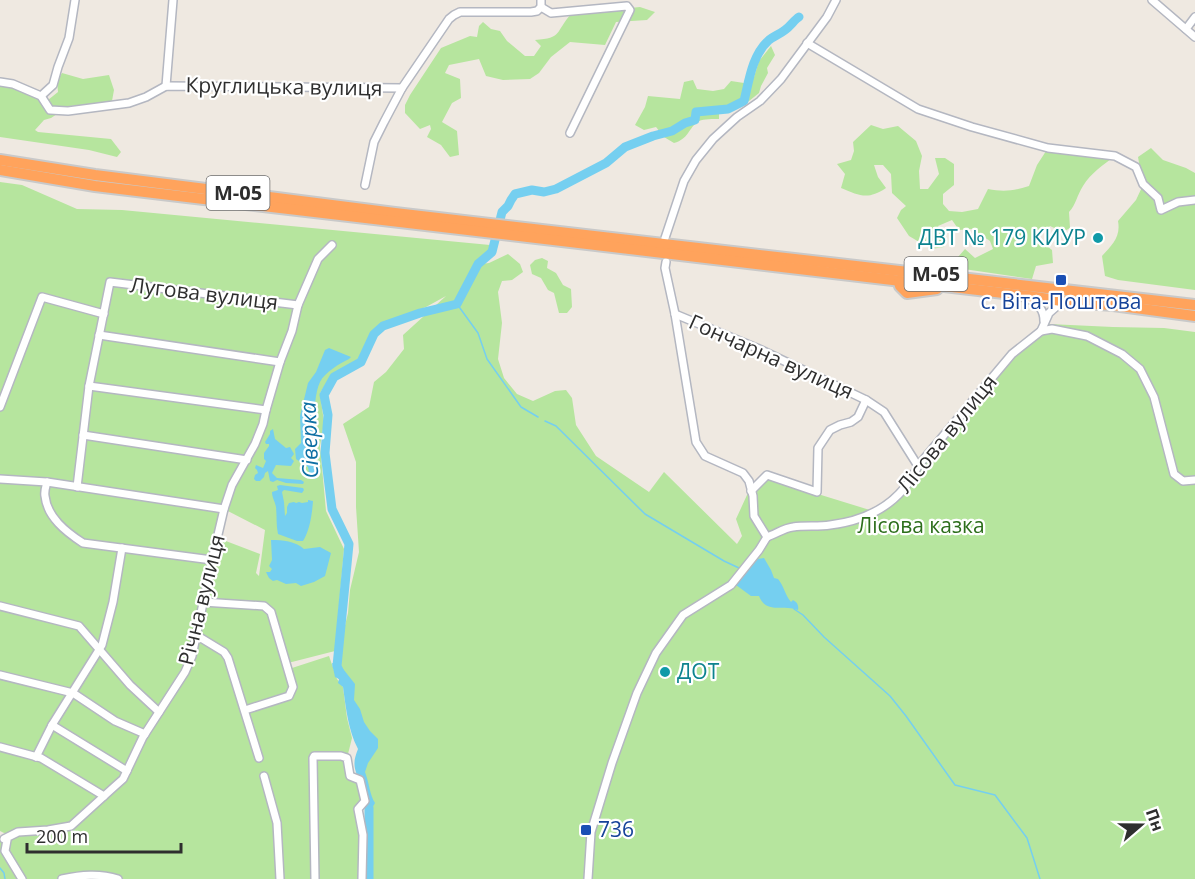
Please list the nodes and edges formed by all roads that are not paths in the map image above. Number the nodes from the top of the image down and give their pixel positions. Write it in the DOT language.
graph roads {
  1 [pos="75,0"];
  2 [pos="173,0"];
  3 [pos="836,0"];
  4 [pos="1152,0"];
  5 [pos="542,3"];
  6 [pos="1195,17"];
  7 [pos="1186,29"];
  8 [pos="1195,37"];
  9 [pos="807,43"];
  10 [pos="0,82"];
  11 [pos="166,86"];
  12 [pos="402,88"];
  13 [pos="41,96"];
  14 [pos="570,133"];
  15 [pos="0,160"];
  16 [pos="0,170"];
  17 [pos="365,185"];
  18 [pos="1195,200"];
  19 [pos="475,227"];
  20 [pos="659,244"];
  21 [pos="332,245"];
  22 [pos="673,254"];
  23 [pos="944,275"];
  24 [pos="899,282"];
  25 [pos="1020,295"];
  26 [pos="1068,302"];
  27 [pos="298,305"];
  28 [pos="1195,305"];
  29 [pos="104,314"];
  30 [pos="675,314"];
  31 [pos="1195,316"];
  32 [pos="1042,327"];
  33 [pos="99,335"];
  34 [pos="280,362"];
  35 [pos="89,386"];
  36 [pos="866,400"];
  37 [pos="0,407"];
  38 [pos="266,410"];
  39 [pos="83,435"];
  40 [pos="247,460"];
  41 [pos="918,466"];
  42 [pos="0,479"];
  43 [pos="1195,480"];
  44 [pos="47,482"];
  45 [pos="77,487"];
  46 [pos="751,491"];
  47 [pos="224,509"];
  48 [pos="767,537"];
  49 [pos="122,548"];
  50 [pos="212,560"];
  51 [pos="203,602"];
  52 [pos="0,606"];
  53 [pos="196,635"];
  54 [pos="99,651"];
  55 [pos="0,675"];
  56 [pos="73,693"];
  57 [pos="245,710"];
  58 [pos="159,712"];
  59 [pos="52,725"];
  60 [pos="145,734"];
  61 [pos="0,747"];
  62 [pos="36,757"];
  63 [pos="260,758"];
  64 [pos="127,771"];
  65 [pos="264,776"];
  66 [pos="104,796"];
  67 [pos="3,838"];
  68 [pos="22,879"];
  69 [pos="62,879"];
  70 [pos="118,879"];
  71 [pos="280,879"];
  72 [pos="315,879"];
  73 [pos="362,879"];
  74 [pos="588,879"];
  1 -- 13 [label="street"];
  2 -- 11 [label="street"];
  3 -- 9 [label="street"];
  4 -- 7 [label="street"];
  5 -- 12 [label="street"];
  5 -- 14 [label="street"];
  6 -- 7 [label="street"];
  7 -- 8 [label="street"];
  9 -- 18 [label="street"];
  9 -- 20 [label="street"];
  10 -- 13 [label="street"];
  11 -- 12 [label="street, Круглицька вулиця"];
  11 -- 13 [label="street"];
  12 -- 17 [label="street"];
  15 -- 19 [label="highway, М-05"];
  16 -- 19 [label="highway, М-05"];
  19 -- 20 [label="highway, М-05"];
  20 -- 22 [label="highway, М-05"];
  21 -- 27 [label="street, Річна вулиця"];
  22 -- 23 [label="highway, М-05"];
  22 -- 24 [label="highway, М-05"];
  22 -- 30 [label="street"];
  23 -- 24 [label="highway"];
  23 -- 28 [label="highway, М-05"];
  24 -- 25 [label="highway, М-05"];
  25 -- 26 [label="highway, М-05"];
  25 -- 32 [label="street"];
  26 -- 31 [label="highway, М-05"];
  26 -- 32 [label="street, Лісова вулиця"];
  27 -- 29 [label="street, Лугова вулиця"];
  27 -- 34 [label="street, Річна вулиця"];
  29 -- 33 [label="street"];
  29 -- 37 [label="street"];
  30 -- 36 [label="street, Гончарна вулиця"];
  30 -- 46 [label="street"];
  32 -- 41 [label="street, Лісова вулиця"];
  32 -- 43 [label="street"];
  33 -- 34 [label="street"];
  33 -- 35 [label="street"];
  34 -- 38 [label="street, Річна вулиця"];
  35 -- 38 [label="street"];
  35 -- 39 [label="street"];
  36 -- 41 [label="street, Гончарна вулиця"];
  36 -- 46 [label="street, Гончарна вулиця"];
  38 -- 40 [label="street, Річна вулиця"];
  39 -- 40 [label="street"];
  39 -- 45 [label="street"];
  40 -- 47 [label="street, Річна вулиця"];
  41 -- 48 [label="street, Лісова вулиця"];
  42 -- 44 [label="street"];
  44 -- 45 [label="street"];
  44 -- 49 [label="street"];
  45 -- 47 [label="street"];
  46 -- 48 [label="street"];
  47 -- 50 [label="street, Річна вулиця"];
  48 -- 74 [label="street"];
  49 -- 50 [label="street"];
  49 -- 54 [label="street"];
  50 -- 51 [label="street, Річна вулиця"];
  51 -- 53 [label="street, Річна вулиця"];
  51 -- 57 [label="street"];
  52 -- 54 [label="street"];
  53 -- 57 [label="street"];
  53 -- 58 [label="street, Річна вулиця"];
  54 -- 56 [label="street"];
  54 -- 58 [label="street"];
  55 -- 56 [label="street"];
  56 -- 59 [label="street"];
  56 -- 60 [label="street"];
  57 -- 63 [label="street"];
  58 -- 60 [label="street, Річна вулиця"];
  59 -- 62 [label="street"];
  59 -- 64 [label="street"];
  60 -- 64 [label="street, Річна вулиця"];
  61 -- 62 [label="street"];
  62 -- 66 [label="street"];
  64 -- 66 [label="street, Річна вулиця"];
  65 -- 71 [label="street"];
  66 -- 67 [label="street, Річна вулиця"];
  67 -- 68 [label="street, Річна вулиця"];
  69 -- 70 [label="street"];
  72 -- 73 [label="street"];
}
